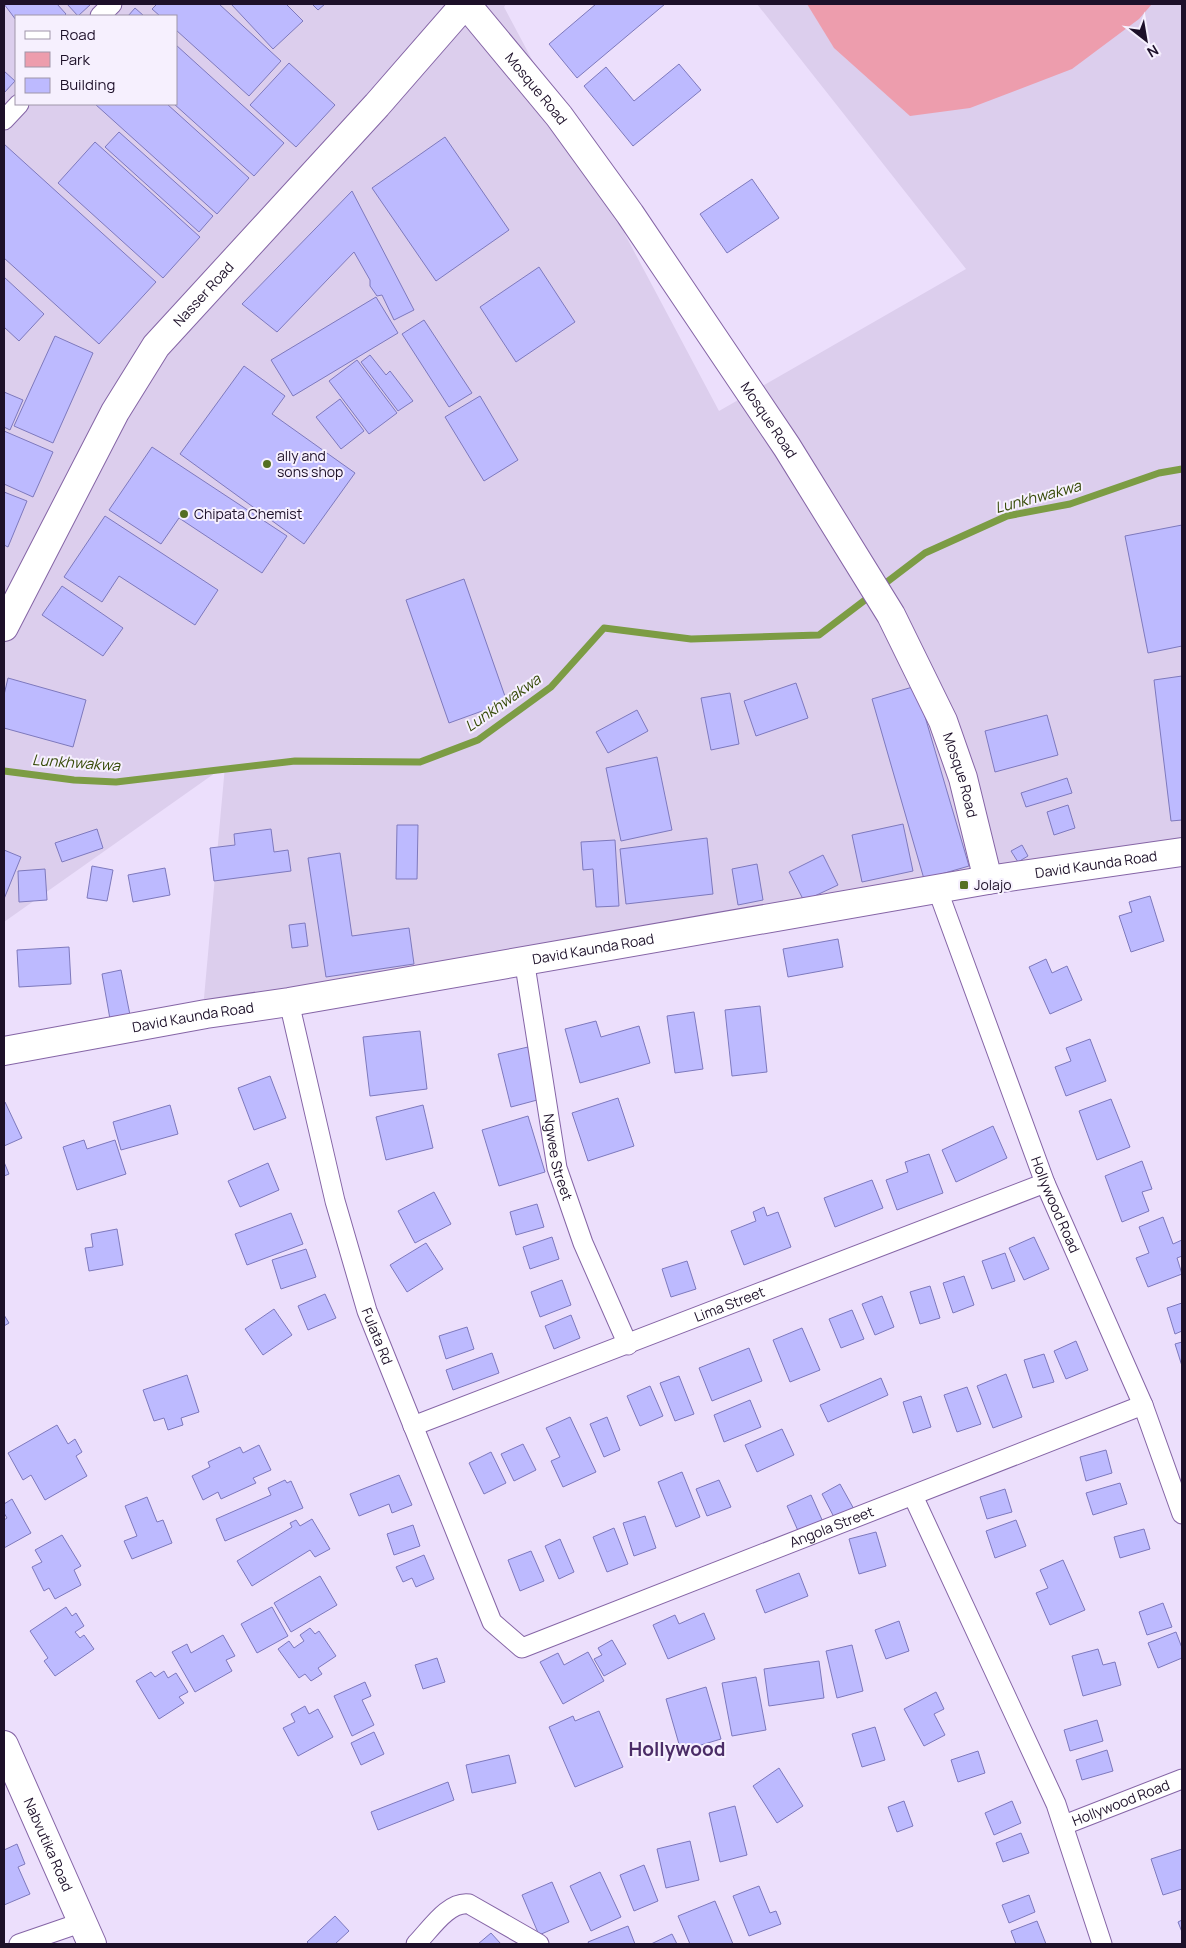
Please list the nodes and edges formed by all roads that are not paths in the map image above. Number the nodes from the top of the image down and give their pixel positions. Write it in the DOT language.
graph roads {
  1 [pos="112,4"];
  2 [pos="465,4"];
  3 [pos="101,15"];
  4 [pos="18,105"];
  5 [pos="4,120"];
  6 [pos="4,628"];
  7 [pos="1182,852"];
  8 [pos="988,880"];
  9 [pos="938,891"];
  10 [pos="524,960"];
  11 [pos="289,1002"];
  12 [pos="4,1051"];
  13 [pos="1045,1183"];
  14 [pos="628,1345"];
  15 [pos="1143,1405"];
  16 [pos="413,1426"];
  17 [pos="913,1496"];
  18 [pos="1182,1514"];
  19 [pos="522,1648"];
  20 [pos="4,1745"];
  21 [pos="1182,1779"];
  22 [pos="1064,1825"];
  23 [pos="88,1933"];
  24 [pos="19,1944"];
  25 [pos="416,1944"];
  26 [pos="539,1944"];
  27 [pos="1102,1944"];
  1 -- 3 [label="street"];
  2 -- 6 [label="street, Nasser Road"];
  2 -- 8 [label="street, Mosque Road"];
  4 -- 5 [label="street"];
  7 -- 8 [label="street, David Kaunda Road"];
  8 -- 9 [label="street, David Kaunda Road"];
  9 -- 10 [label="street, David Kaunda Road"];
  9 -- 13 [label="street, Hollywood Road"];
  10 -- 11 [label="street, David Kaunda Road"];
  10 -- 14 [label="street, Ngwee Street"];
  11 -- 12 [label="street, David Kaunda Road"];
  11 -- 16 [label="street, Fulata Rd"];
  13 -- 14 [label="street, Lima Street"];
  13 -- 15 [label="street, Hollywood Road"];
  14 -- 16 [label="street, Lima Street"];
  15 -- 17 [label="street, Angola Street"];
  15 -- 18 [label="street, Hollywood Road"];
  16 -- 19 [label="street, Fulata Rd"];
  17 -- 19 [label="street, Angola Street"];
  17 -- 22 [label="street"];
  20 -- 23 [label="street, Nabvutika Road"];
  21 -- 22 [label="street, Hollywood Road"];
  22 -- 27 [label="street, Hollywood Road"];
  23 -- 24 [label="street"];
  25 -- 26 [label="street"];
}
